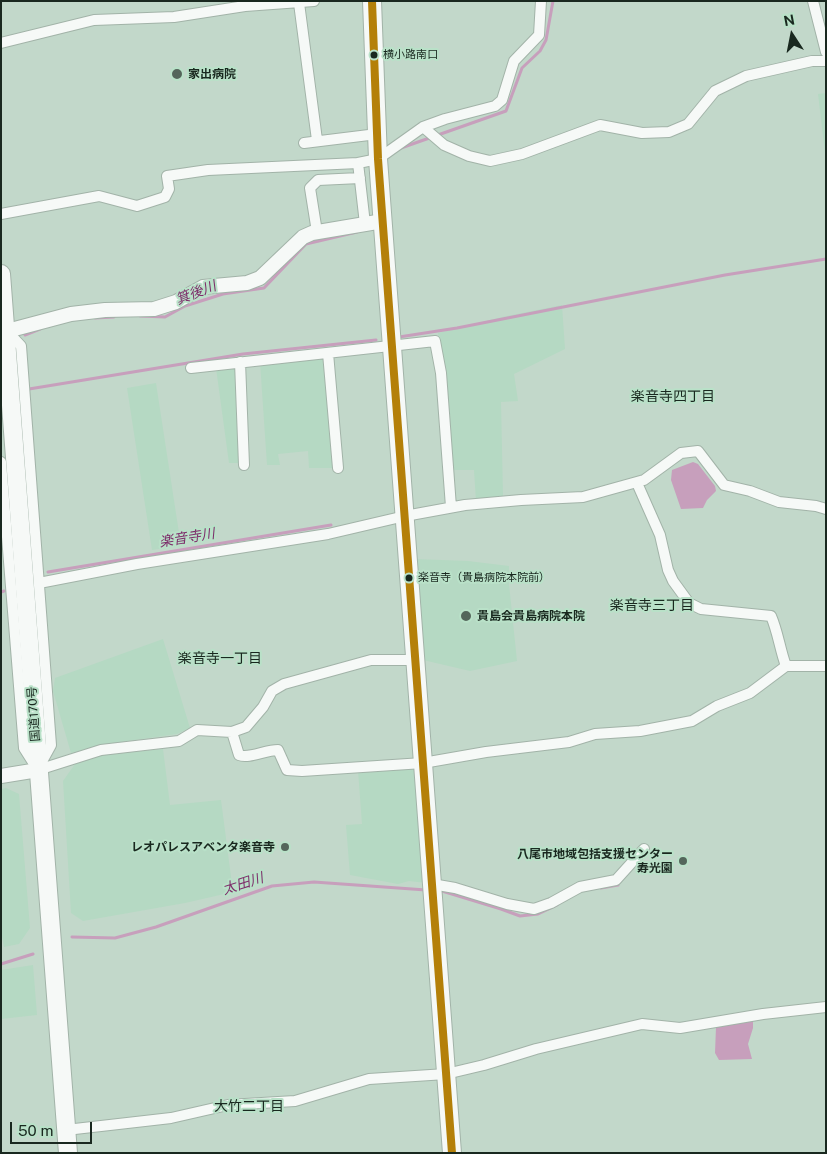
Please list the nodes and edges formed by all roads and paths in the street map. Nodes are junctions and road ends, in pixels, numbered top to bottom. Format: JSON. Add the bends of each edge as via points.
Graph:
{"nodes":[{"id":1,"x":314,"y":1,"type":"edge"},
{"id":2,"x":372,"y":1,"type":"edge"},
{"id":3,"x":541,"y":1,"type":"edge"},
{"id":4,"x":813,"y":1,"type":"edge"},
{"id":5,"x":299,"y":3,"type":"junction"},
{"id":6,"x":207,"y":7,"type":"edge"},
{"id":7,"x":1,"y":43,"type":"edge"},
{"id":8,"x":826,"y":52,"type":"edge"},
{"id":9,"x":826,"y":61,"type":"edge"},
{"id":10,"x":423,"y":127,"type":"junction"},
{"id":11,"x":377,"y":134,"type":"junction"},
{"id":12,"x":317,"y":140,"type":"junction"},
{"id":13,"x":304,"y":143,"type":"dead end"},
{"id":14,"x":378,"y":159,"type":"junction"},
{"id":15,"x":358,"y":163,"type":"junction"},
{"id":16,"x":360,"y":178,"type":"junction"},
{"id":17,"x":1,"y":214,"type":"edge"},
{"id":18,"x":383,"y":221,"type":"junction"},
{"id":19,"x":365,"y":224,"type":"junction"},
{"id":20,"x":316,"y":232,"type":"junction"},
{"id":21,"x":1,"y":274,"type":"edge"},
{"id":22,"x":3,"y":334,"type":"edge"},
{"id":23,"x":392,"y":347,"type":"junction"},
{"id":24,"x":328,"y":353,"type":"junction"},
{"id":25,"x":240,"y":362,"type":"junction"},
{"id":26,"x":191,"y":368,"type":"dead end"},
{"id":27,"x":1,"y":462,"type":"edge"},
{"id":28,"x":244,"y":465,"type":"dead end"},
{"id":29,"x":338,"y":468,"type":"dead end"},
{"id":30,"x":637,"y":483,"type":"junction"},
{"id":31,"x":451,"y":507,"type":"junction"},
{"id":32,"x":826,"y":508,"type":"edge"},
{"id":33,"x":405,"y":516,"type":"junction"},
{"id":34,"x":5,"y":554,"type":"edge"},
{"id":35,"x":39,"y":583,"type":"junction"},
{"id":36,"x":416,"y":660,"type":"junction"},
{"id":37,"x":786,"y":666,"type":"junction"},
{"id":38,"x":826,"y":666,"type":"edge"},
{"id":39,"x":232,"y":732,"type":"junction"},
{"id":40,"x":423,"y":763,"type":"junction"},
{"id":41,"x":38,"y":770,"type":"junction"},
{"id":42,"x":1,"y":776,"type":"edge"},
{"id":43,"x":644,"y":849,"type":"dead end"},
{"id":44,"x":432,"y":884,"type":"junction"},
{"id":45,"x":826,"y":1007,"type":"edge"},
{"id":46,"x":446,"y":1074,"type":"junction"},
{"id":47,"x":66,"y":1130,"type":"junction"},
{"id":48,"x":68,"y":1153,"type":"edge"},
{"id":49,"x":452,"y":1153,"type":"edge"}],
"edges":[{"from":1,"to":5,"type":"street"},
{"from":2,"to":11,"type":"highway"},
{"from":3,"to":10,"type":"street","via":[[539,35],[514,61],[502,100],[495,106]]},
{"from":4,"to":8,"type":"street"},
{"from":5,"to":6,"type":"street"},
{"from":5,"to":12,"type":"street"},
{"from":6,"to":7,"type":"street","via":[[174,17],[94,20]]},
{"from":9,"to":10,"type":"street","via":[[812,61],[746,76],[715,91],[688,124],[669,132],[642,133],[600,125],[522,154],[490,161],[444,145]]},
{"from":10,"to":14,"type":"street"},
{"from":11,"to":12,"type":"street"},
{"from":11,"to":14,"type":"highway"},
{"from":12,"to":13,"type":"street"},
{"from":14,"to":15,"type":"street"},
{"from":14,"to":18,"type":"highway"},
{"from":15,"to":16,"type":"street"},
{"from":15,"to":17,"type":"street","via":[[167,176],[169,189],[165,197],[137,206],[99,196]]},
{"from":16,"to":19,"type":"street"},
{"from":16,"to":20,"type":"street","via":[[318,180],[310,188]]},
{"from":18,"to":19,"type":"street"},
{"from":18,"to":23,"type":"highway"},
{"from":19,"to":20,"type":"street"},
{"from":20,"to":22,"type":"street","via":[[303,236],[260,278],[247,283],[203,287],[176,302],[154,309],[71,314]]},
{"from":21,"to":22,"type":"highway","name":"国道170号"},
{"from":22,"to":35,"type":"street","via":[[21,346]]},
{"from":22,"to":41,"type":"highway","name":"国道170号"},
{"from":23,"to":24,"type":"street"},
{"from":23,"to":31,"type":"street","via":[[435,341],[441,373]]},
{"from":23,"to":33,"type":"highway"},
{"from":24,"to":25,"type":"street"},
{"from":24,"to":29,"type":"street"},
{"from":25,"to":26,"type":"street"},
{"from":25,"to":28,"type":"street"},
{"from":27,"to":34,"type":"street"},
{"from":30,"to":31,"type":"street","via":[[583,497]]},
{"from":30,"to":32,"type":"street","via":[[681,453],[698,451],[724,485],[779,502]]},
{"from":30,"to":37,"type":"street","via":[[660,535],[668,570],[689,603],[701,609],[771,616]]},
{"from":31,"to":33,"type":"street"},
{"from":33,"to":35,"type":"street","via":[[328,534]]},
{"from":33,"to":36,"type":"highway"},
{"from":34,"to":41,"type":"street","via":[[24,748]]},
{"from":35,"to":41,"type":"street","via":[[51,745]]},
{"from":36,"to":39,"type":"street","via":[[371,660],[284,684],[272,691],[246,727]]},
{"from":36,"to":40,"type":"highway"},
{"from":37,"to":38,"type":"street"},
{"from":37,"to":40,"type":"street","via":[[750,693],[692,721]]},
{"from":39,"to":40,"type":"street","via":[[239,755],[244,757],[278,750],[287,770]]},
{"from":39,"to":41,"type":"street","via":[[197,730],[179,742],[101,750]]},
{"from":40,"to":44,"type":"highway"},
{"from":41,"to":42,"type":"street"},
{"from":41,"to":47,"type":"highway","name":"国道170号"},
{"from":43,"to":44,"type":"street","via":[[616,880],[580,887],[534,909]]},
{"from":44,"to":46,"type":"highway"},
{"from":45,"to":46,"type":"street","via":[[680,1028],[642,1024]]},
{"from":46,"to":47,"type":"street","via":[[369,1079],[296,1101],[228,1105],[171,1118]]},
{"from":46,"to":49,"type":"highway"},
{"from":47,"to":48,"type":"highway","name":"国道170号"}]}
